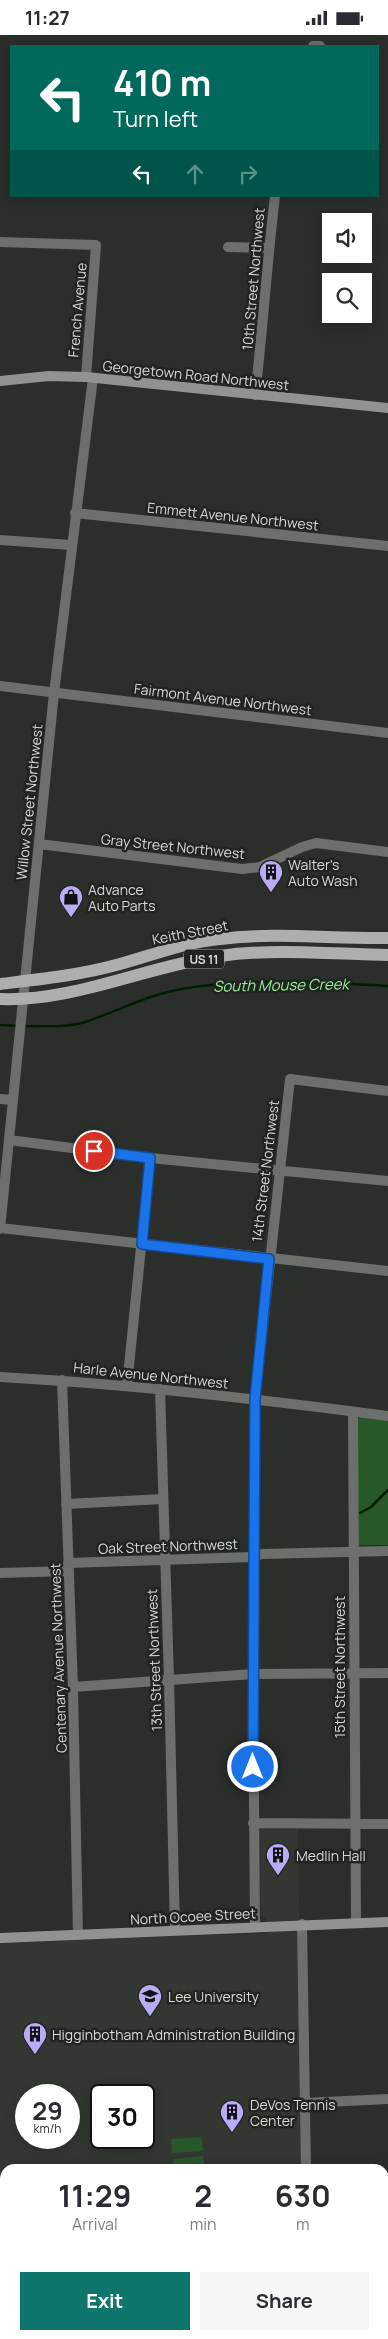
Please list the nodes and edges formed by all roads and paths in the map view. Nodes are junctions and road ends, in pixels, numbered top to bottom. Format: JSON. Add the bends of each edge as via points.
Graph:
{"nodes":[{"id":1,"x":275,"y":197,"type":"edge"},
{"id":2,"x":0,"y":242,"type":"edge"},
{"id":3,"x":228,"y":247,"type":"dead end"},
{"id":4,"x":268,"y":248,"type":"junction"},
{"id":5,"x":89,"y":378,"type":"junction"},
{"id":6,"x":0,"y":381,"type":"edge"},
{"id":7,"x":255,"y":395,"type":"junction"},
{"id":8,"x":388,"y":408,"type":"edge"},
{"id":9,"x":75,"y":513,"type":"junction"},
{"id":10,"x":0,"y":540,"type":"edge"},
{"id":11,"x":71,"y":545,"type":"junction"},
{"id":12,"x":388,"y":546,"type":"edge"},
{"id":13,"x":0,"y":686,"type":"edge"},
{"id":14,"x":54,"y":693,"type":"junction"},
{"id":15,"x":388,"y":733,"type":"edge"},
{"id":16,"x":39,"y":844,"type":"junction"},
{"id":17,"x":388,"y":852,"type":"edge"},
{"id":18,"x":281,"y":936,"type":"junction"},
{"id":19,"x":388,"y":938,"type":"edge"},
{"id":20,"x":280,"y":953,"type":"junction"},
{"id":21,"x":388,"y":955,"type":"edge"},
{"id":22,"x":26,"y":981,"type":"junction"},
{"id":23,"x":0,"y":984,"type":"edge"},
{"id":24,"x":0,"y":999,"type":"edge"},
{"id":25,"x":24,"y":1000,"type":"junction"},
{"id":26,"x":388,"y":1091,"type":"edge"},
{"id":27,"x":0,"y":1099,"type":"edge"},
{"id":28,"x":12,"y":1100,"type":"junction"},
{"id":29,"x":9,"y":1140,"type":"junction"},
{"id":30,"x":150,"y":1158,"type":"junction"},
{"id":31,"x":278,"y":1172,"type":"junction"},
{"id":32,"x":388,"y":1181,"type":"edge"},
{"id":33,"x":0,"y":1229,"type":"edge"},
{"id":34,"x":142,"y":1244,"type":"junction"},
{"id":35,"x":269,"y":1259,"type":"junction"},
{"id":36,"x":388,"y":1271,"type":"edge"},
{"id":37,"x":0,"y":1377,"type":"edge"},
{"id":38,"x":62,"y":1380,"type":"junction"},
{"id":39,"x":127,"y":1386,"type":"junction"},
{"id":40,"x":160,"y":1389,"type":"junction"},
{"id":41,"x":255,"y":1399,"type":"junction"},
{"id":42,"x":352,"y":1412,"type":"junction"},
{"id":43,"x":388,"y":1416,"type":"edge"},
{"id":44,"x":163,"y":1499,"type":"junction"},
{"id":45,"x":66,"y":1504,"type":"junction"},
{"id":46,"x":388,"y":1551,"type":"edge"},
{"id":47,"x":352,"y":1553,"type":"junction"},
{"id":48,"x":253,"y":1557,"type":"junction"},
{"id":49,"x":164,"y":1559,"type":"junction"},
{"id":50,"x":69,"y":1567,"type":"junction"},
{"id":51,"x":0,"y":1573,"type":"edge"},
{"id":52,"x":353,"y":1673,"type":"junction"},
{"id":53,"x":388,"y":1673,"type":"edge"},
{"id":54,"x":252,"y":1674,"type":"junction"},
{"id":55,"x":169,"y":1679,"type":"junction"},
{"id":56,"x":73,"y":1687,"type":"junction"},
{"id":57,"x":253,"y":1823,"type":"junction"},
{"id":58,"x":354,"y":1824,"type":"junction"},
{"id":59,"x":388,"y":1824,"type":"edge"},
{"id":60,"x":356,"y":1922,"type":"junction"},
{"id":61,"x":388,"y":1922,"type":"edge"},
{"id":62,"x":302,"y":1924,"type":"junction"},
{"id":63,"x":255,"y":1927,"type":"junction"},
{"id":64,"x":175,"y":1930,"type":"junction"},
{"id":65,"x":78,"y":1935,"type":"junction"},
{"id":66,"x":0,"y":1938,"type":"edge"},
{"id":67,"x":388,"y":2099,"type":"edge"},
{"id":68,"x":305,"y":2103,"type":"junction"},
{"id":69,"x":306,"y":2164,"type":"edge"}],
"edges":[{"from":1,"to":4,"type":"street","name":"10th Street Northwest"},
{"from":2,"to":5,"type":"street","name":"French Avenue","via":[[96,245]]},
{"from":3,"to":4,"type":"street"},
{"from":4,"to":7,"type":"street","name":"10th Street Northwest"},
{"from":5,"to":6,"type":"main road","name":"Georgetown Road Northwest","via":[[49,376]]},
{"from":5,"to":7,"type":"main road","name":"Georgetown Road Northwest"},
{"from":5,"to":9,"type":"street","name":"Willow Street Northwest"},
{"from":7,"to":8,"type":"main road","name":"Georgetown Road Northwest"},
{"from":9,"to":11,"type":"street","name":"Willow Street Northwest"},
{"from":9,"to":12,"type":"street","name":"Emmett Avenue Northwest"},
{"from":10,"to":11,"type":"street"},
{"from":11,"to":14,"type":"street","name":"Willow Street Northwest"},
{"from":13,"to":14,"type":"street","name":"Fairmont Avenue Northwest"},
{"from":14,"to":15,"type":"street","name":"Fairmont Avenue Northwest"},
{"from":14,"to":16,"type":"street","name":"Willow Street Northwest"},
{"from":16,"to":17,"type":"street","name":"Gray Street Northwest","via":[[242,869],[260,867],[316,843]]},
{"from":16,"to":22,"type":"street","name":"Willow Street Northwest"},
{"from":18,"to":19,"type":"main road","name":"Keith Street","number":"US 11"},
{"from":18,"to":20,"type":"street"},
{"from":18,"to":22,"type":"main road","name":"Keith Street","number":"US 11","via":[[220,939],[64,977]]},
{"from":20,"to":21,"type":"main road","name":"Keith Street","number":"US 11"},
{"from":20,"to":25,"type":"main road","name":"Keith Street","number":"US 11","via":[[221,955],[66,993]]},
{"from":22,"to":23,"type":"main road","name":"Keith Street","number":"US 11"},
{"from":22,"to":25,"type":"street","name":"Willow Street Northwest"},
{"from":24,"to":25,"type":"main road","name":"Keith Street","number":"US 11"},
{"from":25,"to":28,"type":"street","name":"Willow Street Northwest"},
{"from":26,"to":31,"type":"street","name":"14th Street Northwest","via":[[290,1079]]},
{"from":27,"to":28,"type":"street"},
{"from":28,"to":29,"type":"street","name":"Willow Street Northwest"},
{"from":29,"to":30,"type":"street"},
{"from":29,"to":33,"type":"street","name":"Willow Street Northwest"},
{"from":30,"to":31,"type":"street"},
{"from":30,"to":34,"type":"street"},
{"from":31,"to":32,"type":"street"},
{"from":31,"to":35,"type":"street","name":"14th Street Northwest"},
{"from":33,"to":34,"type":"street"},
{"from":34,"to":35,"type":"street"},
{"from":34,"to":39,"type":"street"},
{"from":35,"to":36,"type":"street"},
{"from":35,"to":41,"type":"street","name":"14th Street Northwest"},
{"from":37,"to":38,"type":"street","name":"Harle Avenue Northwest"},
{"from":38,"to":39,"type":"street","name":"Harle Avenue Northwest"},
{"from":38,"to":45,"type":"street","name":"Centenary Avenue Northwest"},
{"from":39,"to":40,"type":"street","name":"Harle Avenue Northwest"},
{"from":40,"to":41,"type":"street","name":"Harle Avenue Northwest"},
{"from":40,"to":44,"type":"street","name":"13th Street Northwest"},
{"from":41,"to":42,"type":"street","name":"Harle Avenue Northwest"},
{"from":41,"to":48,"type":"street","name":"14th Street Northwest"},
{"from":42,"to":43,"type":"street","name":"Harle Avenue Northwest"},
{"from":42,"to":47,"type":"street","name":"15th Street Northwest"},
{"from":44,"to":45,"type":"street"},
{"from":44,"to":49,"type":"street","name":"13th Street Northwest"},
{"from":45,"to":50,"type":"street","name":"Centenary Avenue Northwest"},
{"from":46,"to":47,"type":"street","name":"Oak Street Northwest"},
{"from":47,"to":48,"type":"street","name":"Oak Street Northwest","via":[[262,1554]]},
{"from":47,"to":52,"type":"street","name":"15th Street Northwest"},
{"from":48,"to":49,"type":"street","name":"Oak Street Northwest"},
{"from":48,"to":54,"type":"street","name":"14th Street Northwest"},
{"from":49,"to":50,"type":"street","name":"Oak Street Northwest"},
{"from":49,"to":55,"type":"street","name":"13th Street Northwest"},
{"from":50,"to":51,"type":"street","name":"Oak Street Northwest"},
{"from":50,"to":56,"type":"street","name":"Centenary Avenue Northwest"},
{"from":52,"to":53,"type":"street"},
{"from":52,"to":54,"type":"street"},
{"from":52,"to":58,"type":"street","name":"15th Street Northwest"},
{"from":54,"to":55,"type":"street"},
{"from":54,"to":57,"type":"street","name":"14th Street Northwest"},
{"from":55,"to":56,"type":"street"},
{"from":55,"to":64,"type":"street","name":"13th Street Northwest"},
{"from":56,"to":65,"type":"street","name":"Centenary Avenue Northwest"},
{"from":57,"to":58,"type":"street"},
{"from":57,"to":63,"type":"street","name":"14th Street Northwest"},
{"from":58,"to":59,"type":"street"},
{"from":58,"to":60,"type":"street","name":"15th Street Northwest"},
{"from":60,"to":61,"type":"main road","name":"North Ocoee Street"},
{"from":60,"to":62,"type":"main road","name":"North Ocoee Street"},
{"from":62,"to":63,"type":"main road","name":"North Ocoee Street"},
{"from":62,"to":68,"type":"street"},
{"from":63,"to":64,"type":"main road","name":"North Ocoee Street"},
{"from":64,"to":65,"type":"main road","name":"North Ocoee Street"},
{"from":65,"to":66,"type":"main road","name":"North Ocoee Street"},
{"from":67,"to":68,"type":"street"},
{"from":68,"to":69,"type":"street"}]}
